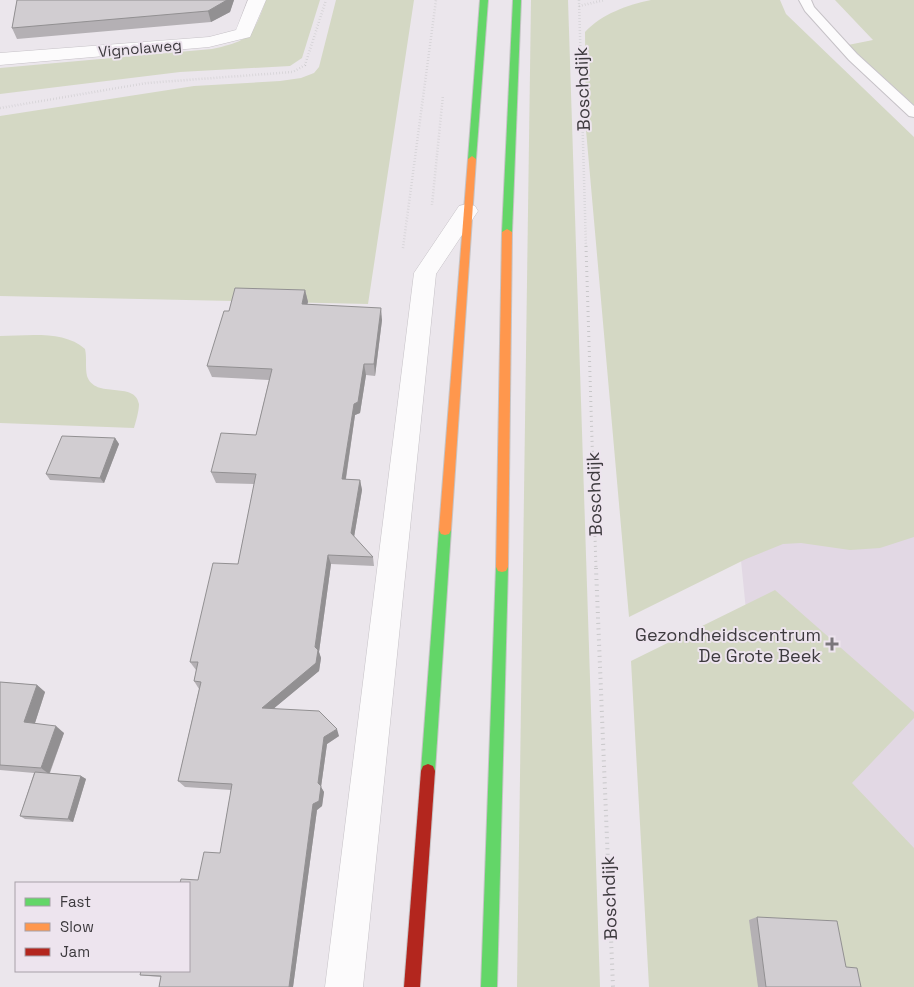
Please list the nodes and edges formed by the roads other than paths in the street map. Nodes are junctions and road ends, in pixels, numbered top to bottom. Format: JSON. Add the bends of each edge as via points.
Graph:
{"nodes":[{"id":1,"x":257,"y":0,"type":"edge"},
{"id":2,"x":484,"y":0,"type":"edge"},
{"id":3,"x":517,"y":0,"type":"edge"},
{"id":4,"x":805,"y":0,"type":"edge"},
{"id":5,"x":0,"y":59,"type":"edge"},
{"id":6,"x":914,"y":113,"type":"edge"},
{"id":7,"x":468,"y":211,"type":"junction"},
{"id":8,"x":344,"y":987,"type":"edge"},
{"id":9,"x":412,"y":987,"type":"edge"},
{"id":10,"x":489,"y":987,"type":"edge"}],
"edges":[{"from":1,"to":5,"type":"street","name":"Vignolaweg","via":[[244,33],[208,42]]},
{"from":2,"to":7,"type":"main road"},
{"from":3,"to":10,"type":"main road","via":[[508,194],[502,576]]},
{"from":4,"to":6,"type":"lane","via":[[853,58]]},
{"from":7,"to":8,"type":"street","via":[[425,273]]},
{"from":7,"to":9,"type":"main road"}]}
